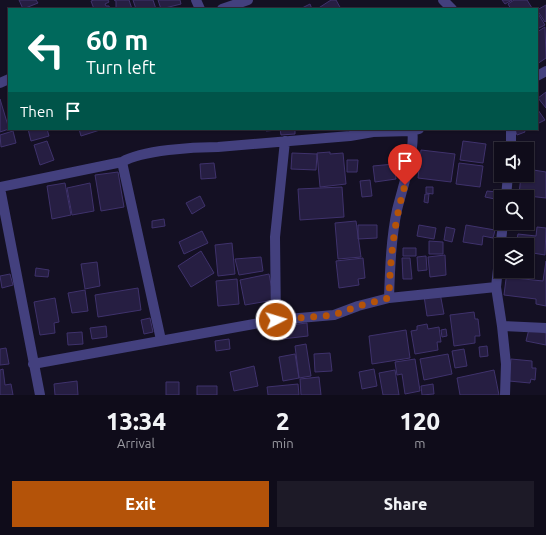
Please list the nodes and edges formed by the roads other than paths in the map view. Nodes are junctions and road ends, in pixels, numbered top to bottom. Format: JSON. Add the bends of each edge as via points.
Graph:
{"nodes":[{"id":1,"x":248,"y":0,"type":"edge"},
{"id":2,"x":443,"y":0,"type":"edge"},
{"id":3,"x":225,"y":8,"type":"edge"},
{"id":4,"x":451,"y":8,"type":"edge"},
{"id":5,"x":414,"y":130,"type":"edge"},
{"id":6,"x":511,"y":130,"type":"edge"},
{"id":7,"x":285,"y":141,"type":"junction"},
{"id":8,"x":511,"y":142,"type":"edge"},
{"id":9,"x":122,"y":162,"type":"junction"},
{"id":10,"x":0,"y":187,"type":"edge"},
{"id":11,"x":502,"y":230,"type":"edge"},
{"id":12,"x":496,"y":287,"type":"junction"},
{"id":13,"x":389,"y":298,"type":"junction"},
{"id":14,"x":276,"y":320,"type":"junction"},
{"id":15,"x":502,"y":326,"type":"junction"},
{"id":16,"x":546,"y":328,"type":"edge"},
{"id":17,"x":161,"y":340,"type":"junction"},
{"id":18,"x":33,"y":364,"type":"junction"},
{"id":19,"x":40,"y":395,"type":"edge"},
{"id":20,"x":505,"y":395,"type":"edge"}],
"edges":[{"from":1,"to":3,"type":"street"},
{"from":2,"to":4,"type":"street"},
{"from":5,"to":7,"type":"street"},
{"from":5,"to":13,"type":"street","via":[[397,210]]},
{"from":6,"to":8,"type":"street"},
{"from":7,"to":9,"type":"street","via":[[158,152]]},
{"from":7,"to":14,"type":"street","via":[[275,237]]},
{"from":9,"to":10,"type":"street"},
{"from":9,"to":17,"type":"street"},
{"from":10,"to":18,"type":"street"},
{"from":11,"to":12,"type":"street"},
{"from":12,"to":13,"type":"street"},
{"from":12,"to":15,"type":"street"},
{"from":13,"to":14,"type":"street","via":[[334,315]]},
{"from":14,"to":17,"type":"street"},
{"from":15,"to":16,"type":"street"},
{"from":15,"to":20,"type":"street","via":[[506,364]]},
{"from":17,"to":18,"type":"street"},
{"from":18,"to":19,"type":"street"}]}
